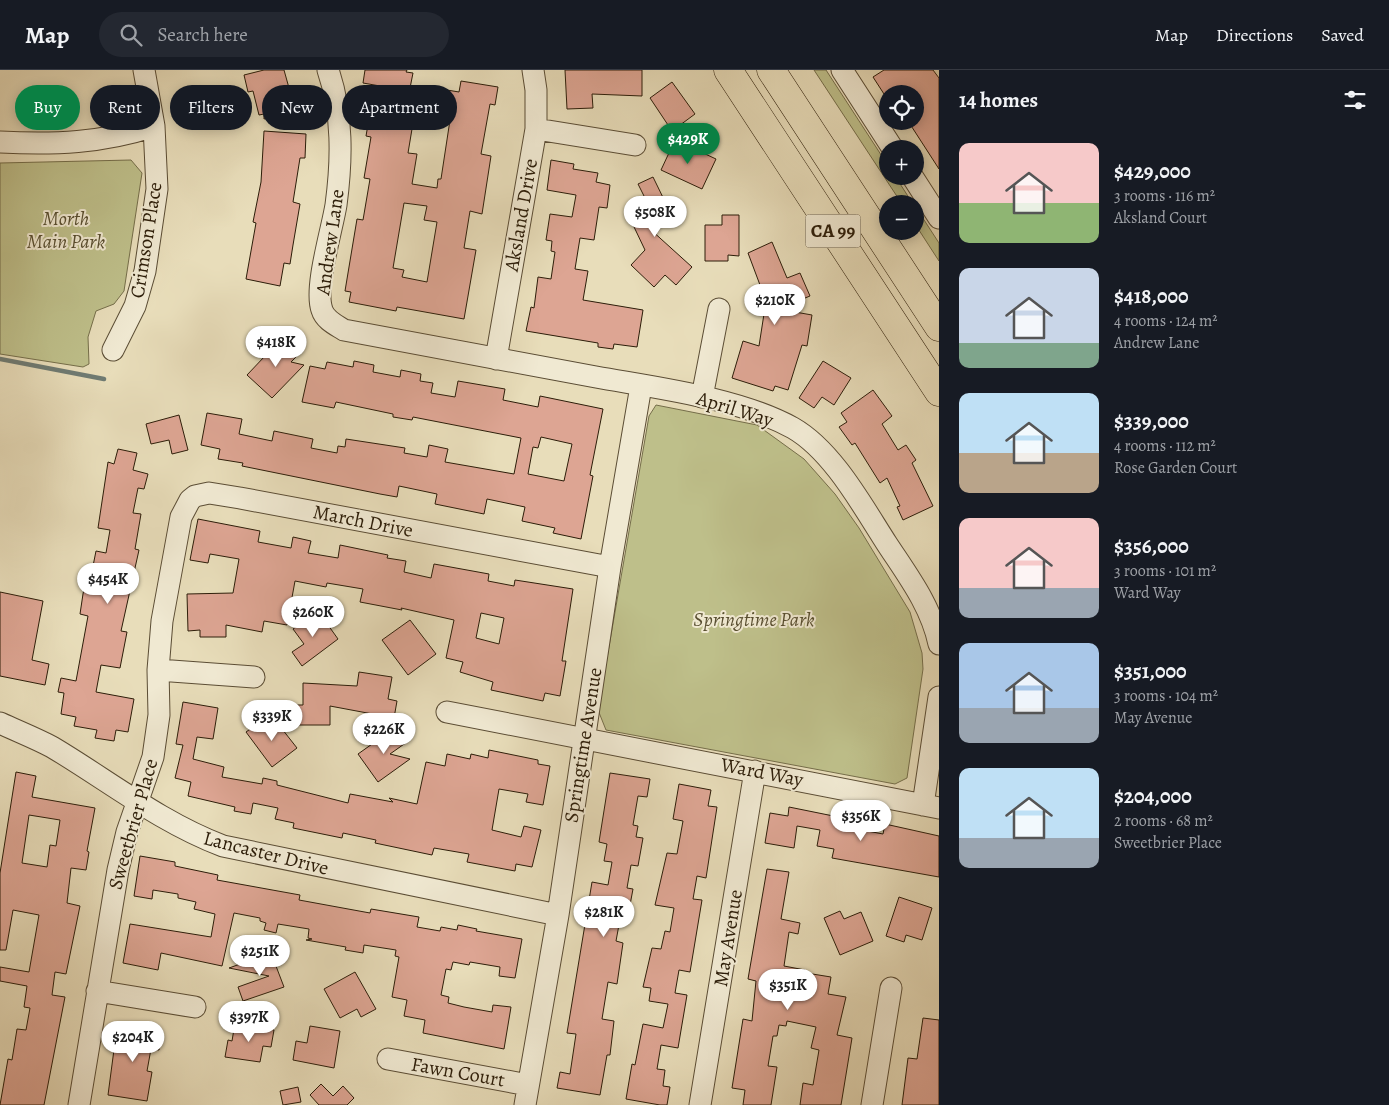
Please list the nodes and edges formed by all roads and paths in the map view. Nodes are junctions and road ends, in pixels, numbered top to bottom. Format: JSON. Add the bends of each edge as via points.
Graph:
{"nodes":[{"id":1,"x":144,"y":70,"type":"edge"},
{"id":2,"x":328,"y":70,"type":"edge"},
{"id":3,"x":533,"y":70,"type":"edge"},
{"id":4,"x":728,"y":70,"type":"edge"},
{"id":5,"x":771,"y":70,"type":"edge"},
{"id":6,"x":842,"y":70,"type":"edge"},
{"id":7,"x":147,"y":85,"type":"edge"},
{"id":8,"x":536,"y":129,"type":"junction"},
{"id":9,"x":142,"y":130,"type":"edge"},
{"id":10,"x":154,"y":130,"type":"edge"},
{"id":11,"x":887,"y":140,"type":"edge"},
{"id":12,"x":0,"y":142,"type":"edge"},
{"id":13,"x":635,"y":145,"type":"dead end"},
{"id":14,"x":918,"y":185,"type":"edge"},
{"id":15,"x":939,"y":218,"type":"edge"},
{"id":16,"x":719,"y":308,"type":"dead end"},
{"id":17,"x":939,"y":326,"type":"edge"},
{"id":18,"x":417,"y":344,"type":"joint"},
{"id":19,"x":113,"y":350,"type":"dead end"},
{"id":20,"x":496,"y":359,"type":"junction"},
{"id":21,"x":641,"y":386,"type":"junction"},
{"id":22,"x":939,"y":392,"type":"edge"},
{"id":23,"x":702,"y":397,"type":"junction"},
{"id":24,"x":610,"y":567,"type":"junction"},
{"id":25,"x":171,"y":572,"type":"joint"},
{"id":26,"x":939,"y":644,"type":"edge"},
{"id":27,"x":158,"y":670,"type":"junction"},
{"id":28,"x":254,"y":676,"type":"dead end"},
{"id":29,"x":939,"y":697,"type":"edge"},
{"id":30,"x":447,"y":712,"type":"dead end"},
{"id":31,"x":0,"y":723,"type":"edge"},
{"id":32,"x":584,"y":738,"type":"junction"},
{"id":33,"x":755,"y":771,"type":"junction"},
{"id":34,"x":138,"y":804,"type":"junction"},
{"id":35,"x":931,"y":806,"type":"edge"},
{"id":36,"x":558,"y":915,"type":"junction"},
{"id":37,"x":891,"y":988,"type":"dead end"},
{"id":38,"x":97,"y":991,"type":"junction"},
{"id":39,"x":195,"y":1007,"type":"dead end"},
{"id":40,"x":388,"y":1059,"type":"dead end"},
{"id":41,"x":527,"y":1095,"type":"edge"},
{"id":42,"x":79,"y":1105,"type":"edge"},
{"id":43,"x":700,"y":1105,"type":"edge"},
{"id":44,"x":872,"y":1105,"type":"edge"}],
"edges":[{"from":1,"to":7,"type":"street","name":"Crimson Place"},
{"from":2,"to":18,"type":"street","name":"Andrew Lane","via":[[336,91],[341,137],[336,206],[321,284],[321,310],[327,319],[344,330]]},
{"from":3,"to":8,"type":"street","name":"Aksland Drive"},
{"from":4,"to":22,"type":"highway","number":"CA 99"},
{"from":5,"to":17,"type":"highway","number":"CA 99"},
{"from":6,"to":11,"type":"street"},
{"from":8,"to":13,"type":"street"},
{"from":8,"to":20,"type":"street","name":"Aksland Drive"},
{"from":9,"to":12,"type":"street","via":[[123,136],[54,144]]},
{"from":10,"to":19,"type":"street","name":"Crimson Place","via":[[157,189],[145,271],[135,306]]},
{"from":14,"to":15,"type":"street"},
{"from":16,"to":23,"type":"street"},
{"from":18,"to":20,"type":"street","name":"April Way"},
{"from":20,"to":21,"type":"street","name":"April Way"},
{"from":21,"to":23,"type":"street","name":"April Way"},
{"from":21,"to":24,"type":"street","name":"Springtime Avenue"},
{"from":23,"to":26,"type":"street","name":"April Way","via":[[768,417],[794,429],[822,452],[861,504],[920,596],[935,624]]},
{"from":24,"to":25,"type":"street","name":"March Drive","via":[[209,493],[190,500],[181,517]]},
{"from":24,"to":32,"type":"street","name":"Springtime Avenue"},
{"from":25,"to":27,"type":"street","name":"Sweetbrier Place"},
{"from":27,"to":28,"type":"street"},
{"from":27,"to":34,"type":"street","name":"Sweetbrier Place","via":[[159,715],[153,757]]},
{"from":29,"to":35,"type":"street"},
{"from":30,"to":32,"type":"street","name":"Ward Way"},
{"from":31,"to":34,"type":"street","name":"Lancaster Drive","via":[[51,747]]},
{"from":32,"to":33,"type":"street","name":"Ward Way"},
{"from":32,"to":36,"type":"street","name":"Springtime Avenue"},
{"from":33,"to":35,"type":"street","name":"Ward Way"},
{"from":33,"to":43,"type":"street","name":"May Avenue"},
{"from":34,"to":36,"type":"street","name":"Lancaster Drive","via":[[195,835],[244,851]]},
{"from":34,"to":38,"type":"street","name":"Sweetbrier Place","via":[[118,870]]},
{"from":36,"to":41,"type":"street","name":"Springtime Avenue"},
{"from":37,"to":44,"type":"street"},
{"from":38,"to":39,"type":"street"},
{"from":38,"to":42,"type":"street","name":"Sweetbrier Place"},
{"from":40,"to":41,"type":"street","name":"Fawn Court"}]}
